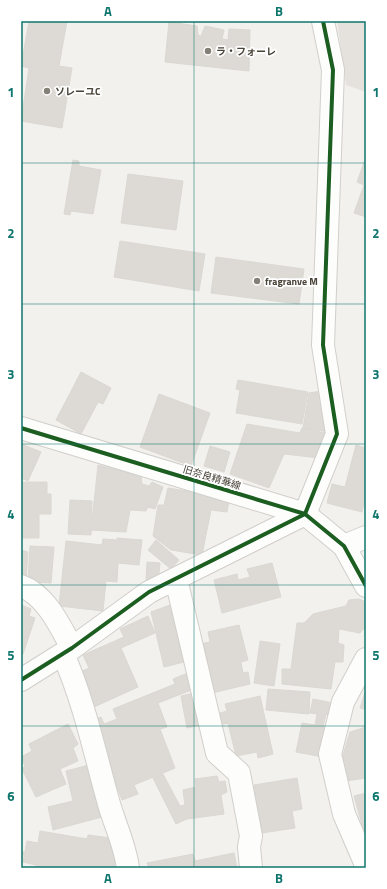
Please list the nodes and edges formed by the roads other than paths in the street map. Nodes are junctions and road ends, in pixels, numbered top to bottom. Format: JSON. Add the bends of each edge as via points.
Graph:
{"nodes":[{"id":1,"x":324,"y":21,"type":"edge"},
{"id":2,"x":21,"y":428,"type":"edge"},
{"id":3,"x":305,"y":514,"type":"junction"},
{"id":4,"x":366,"y":537,"type":"edge"},
{"id":5,"x":344,"y":546,"type":"junction"},
{"id":6,"x":176,"y":579,"type":"junction"},
{"id":7,"x":21,"y":586,"type":"edge"},
{"id":8,"x":366,"y":586,"type":"edge"},
{"id":9,"x":67,"y":651,"type":"junction"},
{"id":10,"x":366,"y":659,"type":"edge"},
{"id":11,"x":21,"y":680,"type":"edge"},
{"id":12,"x":366,"y":865,"type":"edge"},
{"id":13,"x":128,"y":868,"type":"edge"},
{"id":14,"x":251,"y":868,"type":"edge"}],
"edges":[{"from":1,"to":3,"type":"street","via":[[333,70],[323,345],[337,434]]},
{"from":2,"to":3,"type":"street","name":"旧奈良精華線"},
{"from":3,"to":5,"type":"street","name":"旧奈良精華線"},
{"from":3,"to":6,"type":"street"},
{"from":4,"to":5,"type":"street"},
{"from":5,"to":8,"type":"street","name":"旧奈良精華線"},
{"from":6,"to":9,"type":"street","via":[[149,592]]},
{"from":6,"to":14,"type":"street","via":[[217,753],[239,773],[251,836]]},
{"from":7,"to":9,"type":"street","via":[[42,601],[49,610]]},
{"from":9,"to":11,"type":"street"},
{"from":9,"to":13,"type":"street"},
{"from":10,"to":12,"type":"street","via":[[344,702],[330,754],[344,814]]}]}
